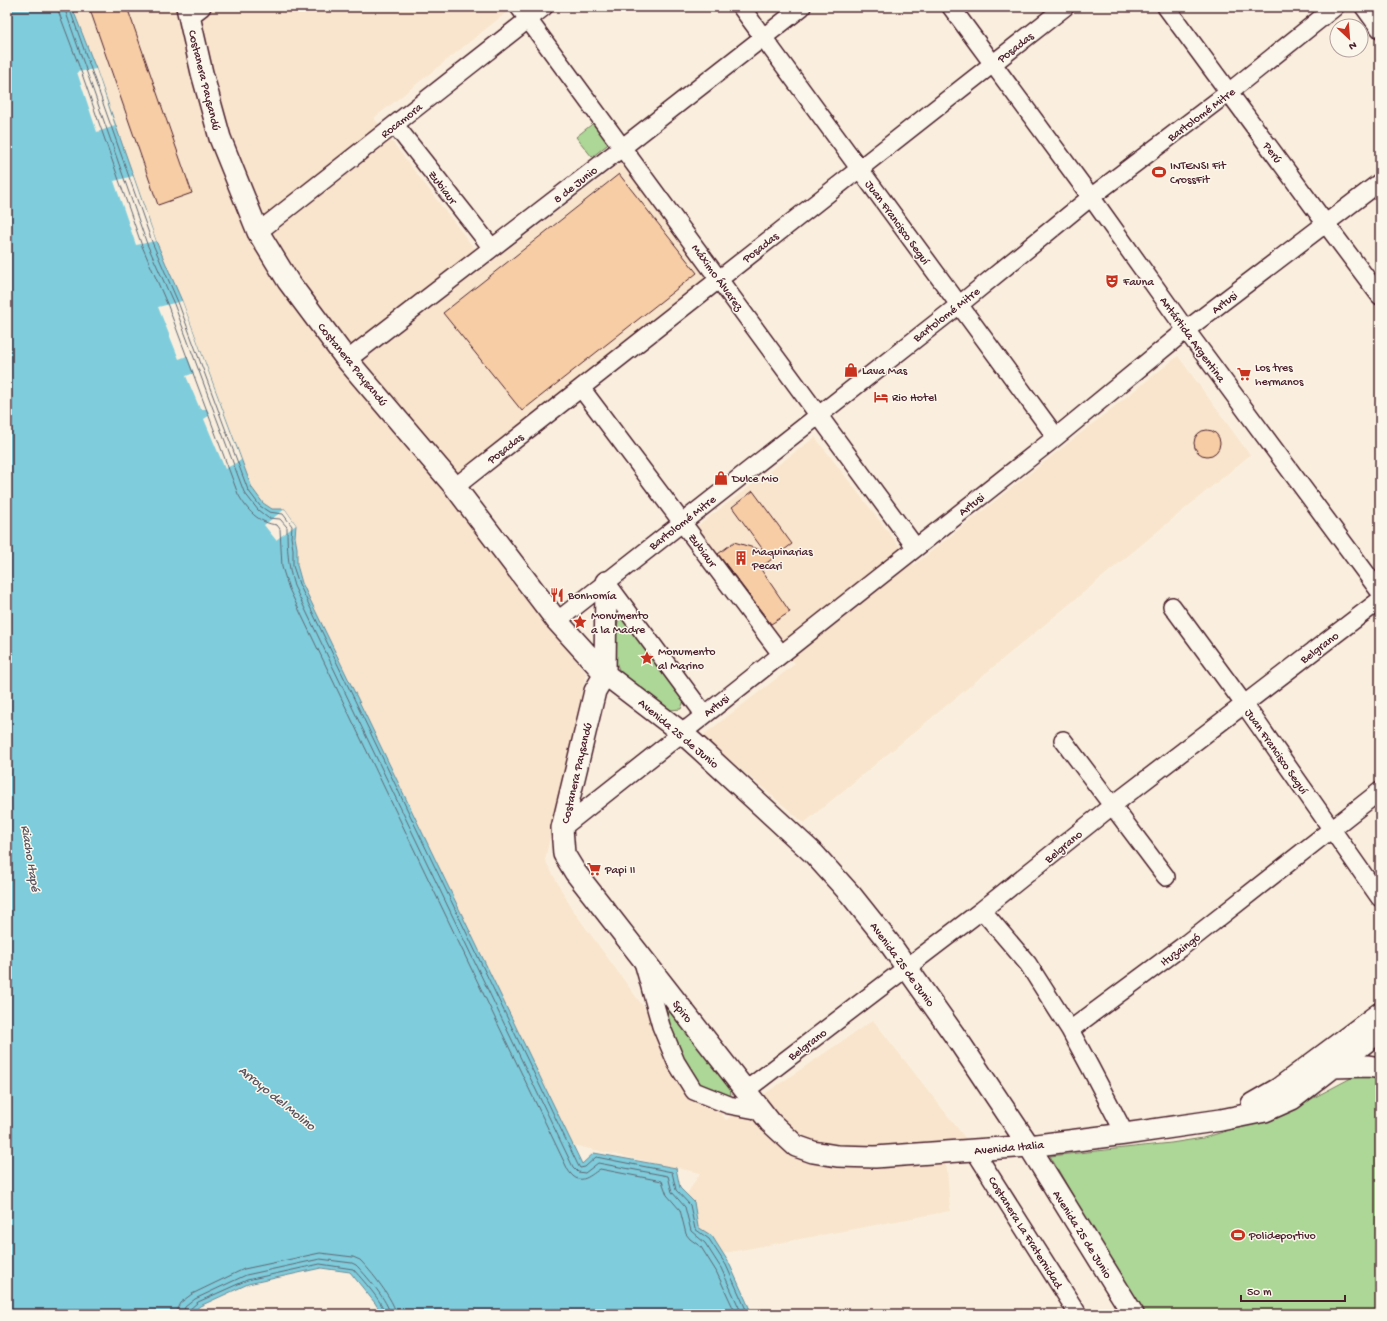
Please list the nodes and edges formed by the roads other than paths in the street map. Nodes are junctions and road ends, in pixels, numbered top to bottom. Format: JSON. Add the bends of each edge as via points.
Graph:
{"nodes":[{"id":1,"x":544,"y":7,"type":"edge"},
{"id":2,"x":741,"y":7,"type":"edge"},
{"id":3,"x":802,"y":7,"type":"edge"},
{"id":4,"x":951,"y":7,"type":"edge"},
{"id":5,"x":1066,"y":7,"type":"edge"},
{"id":6,"x":1166,"y":7,"type":"edge"},
{"id":7,"x":1335,"y":7,"type":"edge"},
{"id":8,"x":1364,"y":7,"type":"edge"},
{"id":9,"x":193,"y":10,"type":"edge"},
{"id":10,"x":524,"y":13,"type":"edge"},
{"id":11,"x":1380,"y":29,"type":"edge"},
{"id":12,"x":763,"y":38,"type":"junction"},
{"id":13,"x":993,"y":64,"type":"junction"},
{"id":14,"x":1229,"y":92,"type":"junction"},
{"id":15,"x":395,"y":126,"type":"junction"},
{"id":16,"x":623,"y":147,"type":"junction"},
{"id":17,"x":859,"y":169,"type":"junction"},
{"id":18,"x":1380,"y":182,"type":"edge"},
{"id":19,"x":1091,"y":197,"type":"junction"},
{"id":20,"x":1326,"y":224,"type":"junction"},
{"id":21,"x":258,"y":232,"type":"junction"},
{"id":22,"x":492,"y":248,"type":"junction"},
{"id":23,"x":719,"y":280,"type":"junction"},
{"id":24,"x":1380,"y":296,"type":"edge"},
{"id":25,"x":959,"y":305,"type":"junction"},
{"id":26,"x":1186,"y":330,"type":"junction"},
{"id":27,"x":347,"y":360,"type":"junction"},
{"id":28,"x":581,"y":388,"type":"junction"},
{"id":29,"x":819,"y":415,"type":"junction"},
{"id":30,"x":1056,"y":437,"type":"junction"},
{"id":31,"x":454,"y":488,"type":"junction"},
{"id":32,"x":682,"y":522,"type":"junction"},
{"id":33,"x":916,"y":548,"type":"junction"},
{"id":34,"x":606,"y":582,"type":"junction"},
{"id":35,"x":1380,"y":592,"type":"edge"},
{"id":36,"x":1380,"y":600,"type":"edge"},
{"id":37,"x":1172,"y":606,"type":"dead end"},
{"id":38,"x":557,"y":621,"type":"junction"},
{"id":39,"x":781,"y":654,"type":"junction"},
{"id":40,"x":605,"y":674,"type":"junction"},
{"id":41,"x":1244,"y":704,"type":"junction"},
{"id":42,"x":704,"y":714,"type":"junction"},
{"id":43,"x":681,"y":732,"type":"junction"},
{"id":44,"x":1063,"y":740,"type":"dead end"},
{"id":45,"x":1380,"y":791,"type":"edge"},
{"id":46,"x":1113,"y":805,"type":"junction"},
{"id":47,"x":562,"y":828,"type":"junction"},
{"id":48,"x":1333,"y":829,"type":"junction"},
{"id":49,"x":575,"y":872,"type":"joint"},
{"id":50,"x":1166,"y":877,"type":"dead end"},
{"id":51,"x":1380,"y":898,"type":"edge"},
{"id":52,"x":982,"y":910,"type":"junction"},
{"id":53,"x":642,"y":959,"type":"junction"},
{"id":54,"x":907,"y":968,"type":"junction"},
{"id":55,"x":1380,"y":1018,"type":"edge"},
{"id":56,"x":1070,"y":1030,"type":"junction"},
{"id":57,"x":1333,"y":1067,"type":"junction"},
{"id":58,"x":1380,"y":1068,"type":"edge"},
{"id":59,"x":745,"y":1091,"type":"junction"},
{"id":60,"x":761,"y":1111,"type":"junction"},
{"id":61,"x":1222,"y":1120,"type":"junction"},
{"id":62,"x":1125,"y":1134,"type":"junction"},
{"id":63,"x":796,"y":1146,"type":"joint"},
{"id":64,"x":1029,"y":1146,"type":"junction"},
{"id":65,"x":974,"y":1150,"type":"junction"},
{"id":66,"x":1078,"y":1314,"type":"edge"},
{"id":67,"x":1133,"y":1314,"type":"edge"}],
"edges":[{"from":1,"to":10,"type":"street","name":"Rocamora"},
{"from":2,"to":12,"type":"street","name":"Juan Francisco Seguí"},
{"from":3,"to":12,"type":"street","name":"8 de Junio"},
{"from":4,"to":13,"type":"street","name":"Antártida Argentina"},
{"from":5,"to":13,"type":"street","name":"Posadas"},
{"from":6,"to":14,"type":"street","name":"Perú"},
{"from":7,"to":14,"type":"street","name":"Bartolomé Mitre"},
{"from":8,"to":11,"type":"street"},
{"from":9,"to":21,"type":"main road","name":"Costanera Paysandú","via":[[220,138]]},
{"from":10,"to":15,"type":"street","name":"Rocamora"},
{"from":10,"to":16,"type":"street","name":"Máximo Álvarez"},
{"from":12,"to":16,"type":"street","name":"8 de Junio"},
{"from":12,"to":17,"type":"street","name":"Juan Francisco Seguí"},
{"from":13,"to":17,"type":"street","name":"Posadas"},
{"from":13,"to":19,"type":"street","name":"Antártida Argentina"},
{"from":14,"to":19,"type":"street","name":"Bartolomé Mitre"},
{"from":14,"to":20,"type":"street","name":"Perú"},
{"from":15,"to":21,"type":"street","name":"Rocamora"},
{"from":15,"to":22,"type":"street","name":"Zubiaur"},
{"from":16,"to":22,"type":"street","name":"8 de Junio"},
{"from":16,"to":23,"type":"street","name":"Máximo Álvarez"},
{"from":17,"to":23,"type":"street","name":"Posadas"},
{"from":17,"to":25,"type":"street","name":"Juan Francisco Seguí"},
{"from":18,"to":20,"type":"street","name":"Artusi"},
{"from":19,"to":25,"type":"street","name":"Bartolomé Mitre"},
{"from":19,"to":26,"type":"street","name":"Antártida Argentina"},
{"from":20,"to":24,"type":"street","name":"Perú"},
{"from":20,"to":26,"type":"street","name":"Artusi"},
{"from":21,"to":27,"type":"main road","name":"Costanera Paysandú","via":[[288,281]]},
{"from":22,"to":27,"type":"street","name":"8 de Junio"},
{"from":23,"to":28,"type":"street","name":"Posadas"},
{"from":23,"to":29,"type":"street","name":"Máximo Álvarez"},
{"from":25,"to":29,"type":"street","name":"Bartolomé Mitre"},
{"from":25,"to":30,"type":"street","name":"Juan Francisco Seguí"},
{"from":26,"to":30,"type":"street","name":"Artusi"},
{"from":26,"to":35,"type":"street","name":"Antártida Argentina"},
{"from":27,"to":31,"type":"main road","name":"Costanera Paysandú"},
{"from":28,"to":31,"type":"street","name":"Posadas"},
{"from":28,"to":32,"type":"street","name":"Zubiaur"},
{"from":29,"to":32,"type":"street","name":"Bartolomé Mitre"},
{"from":29,"to":33,"type":"street","name":"Máximo Álvarez"},
{"from":30,"to":33,"type":"street","name":"Artusi"},
{"from":31,"to":38,"type":"main road","name":"Costanera Paysandú"},
{"from":32,"to":34,"type":"street","name":"Bartolomé Mitre"},
{"from":32,"to":39,"type":"street","name":"Zubiaur"},
{"from":33,"to":39,"type":"street","name":"Artusi"},
{"from":34,"to":38,"type":"street","name":"Bartolomé Mitre"},
{"from":34,"to":40,"type":"main road","name":"Costanera Paysandú"},
{"from":34,"to":42,"type":"street"},
{"from":36,"to":41,"type":"street","name":"Belgrano"},
{"from":37,"to":41,"type":"street","name":"Juan Francisco Seguí"},
{"from":38,"to":40,"type":"main road","name":"Costanera Paysandú"},
{"from":39,"to":42,"type":"street","name":"Artusi"},
{"from":40,"to":43,"type":"main road","name":"Avenida 25 de Junio"},
{"from":40,"to":47,"type":"main road","name":"Costanera Paysandú","via":[[595,691]]},
{"from":41,"to":46,"type":"street","name":"Belgrano"},
{"from":41,"to":48,"type":"street","name":"Juan Francisco Seguí"},
{"from":42,"to":43,"type":"street","name":"Artusi"},
{"from":43,"to":47,"type":"street","name":"Artusi"},
{"from":43,"to":54,"type":"main road","name":"Avenida 25 de Junio","via":[[814,854],[851,895]]},
{"from":44,"to":46,"type":"street"},
{"from":45,"to":48,"type":"street","name":"Ituzaingó"},
{"from":46,"to":50,"type":"street"},
{"from":46,"to":52,"type":"street","name":"Belgrano"},
{"from":47,"to":49,"type":"main road","name":"Costanera Paysandú","via":[[564,854]]},
{"from":48,"to":51,"type":"street","name":"Juan Francisco Seguí"},
{"from":48,"to":56,"type":"street","name":"Ituzaingó"},
{"from":49,"to":53,"type":"main road","name":"Spiro"},
{"from":52,"to":54,"type":"street","name":"Belgrano"},
{"from":52,"to":56,"type":"street","via":[[1028,964]]},
{"from":53,"to":59,"type":"main road","name":"Spiro"},
{"from":53,"to":60,"type":"street","via":[[661,1026],[676,1062],[694,1091],[729,1105]]},
{"from":54,"to":59,"type":"street","name":"Belgrano"},
{"from":54,"to":64,"type":"main road","name":"Avenida 25 de Junio"},
{"from":55,"to":57,"type":"main road","name":"Avenida Italia"},
{"from":55,"to":61,"type":"main road","via":[[1278,1089]]},
{"from":56,"to":62,"type":"street"},
{"from":57,"to":58,"type":"main road"},
{"from":57,"to":61,"type":"main road","name":"Avenida Italia","via":[[1292,1099],[1265,1111]]},
{"from":59,"to":60,"type":"main road","name":"Spiro"},
{"from":60,"to":63,"type":"main road","name":"Spiro"},
{"from":61,"to":62,"type":"main road","name":"Avenida Italia"},
{"from":62,"to":64,"type":"main road","name":"Avenida Italia"},
{"from":63,"to":65,"type":"main road","name":"Avenida Italia","via":[[837,1156],[875,1157]]},
{"from":64,"to":65,"type":"main road","name":"Avenida Italia"},
{"from":64,"to":67,"type":"main road","name":"Avenida 25 de Junio"},
{"from":65,"to":66,"type":"street","name":"Costanera La Fraternidad"}]}
